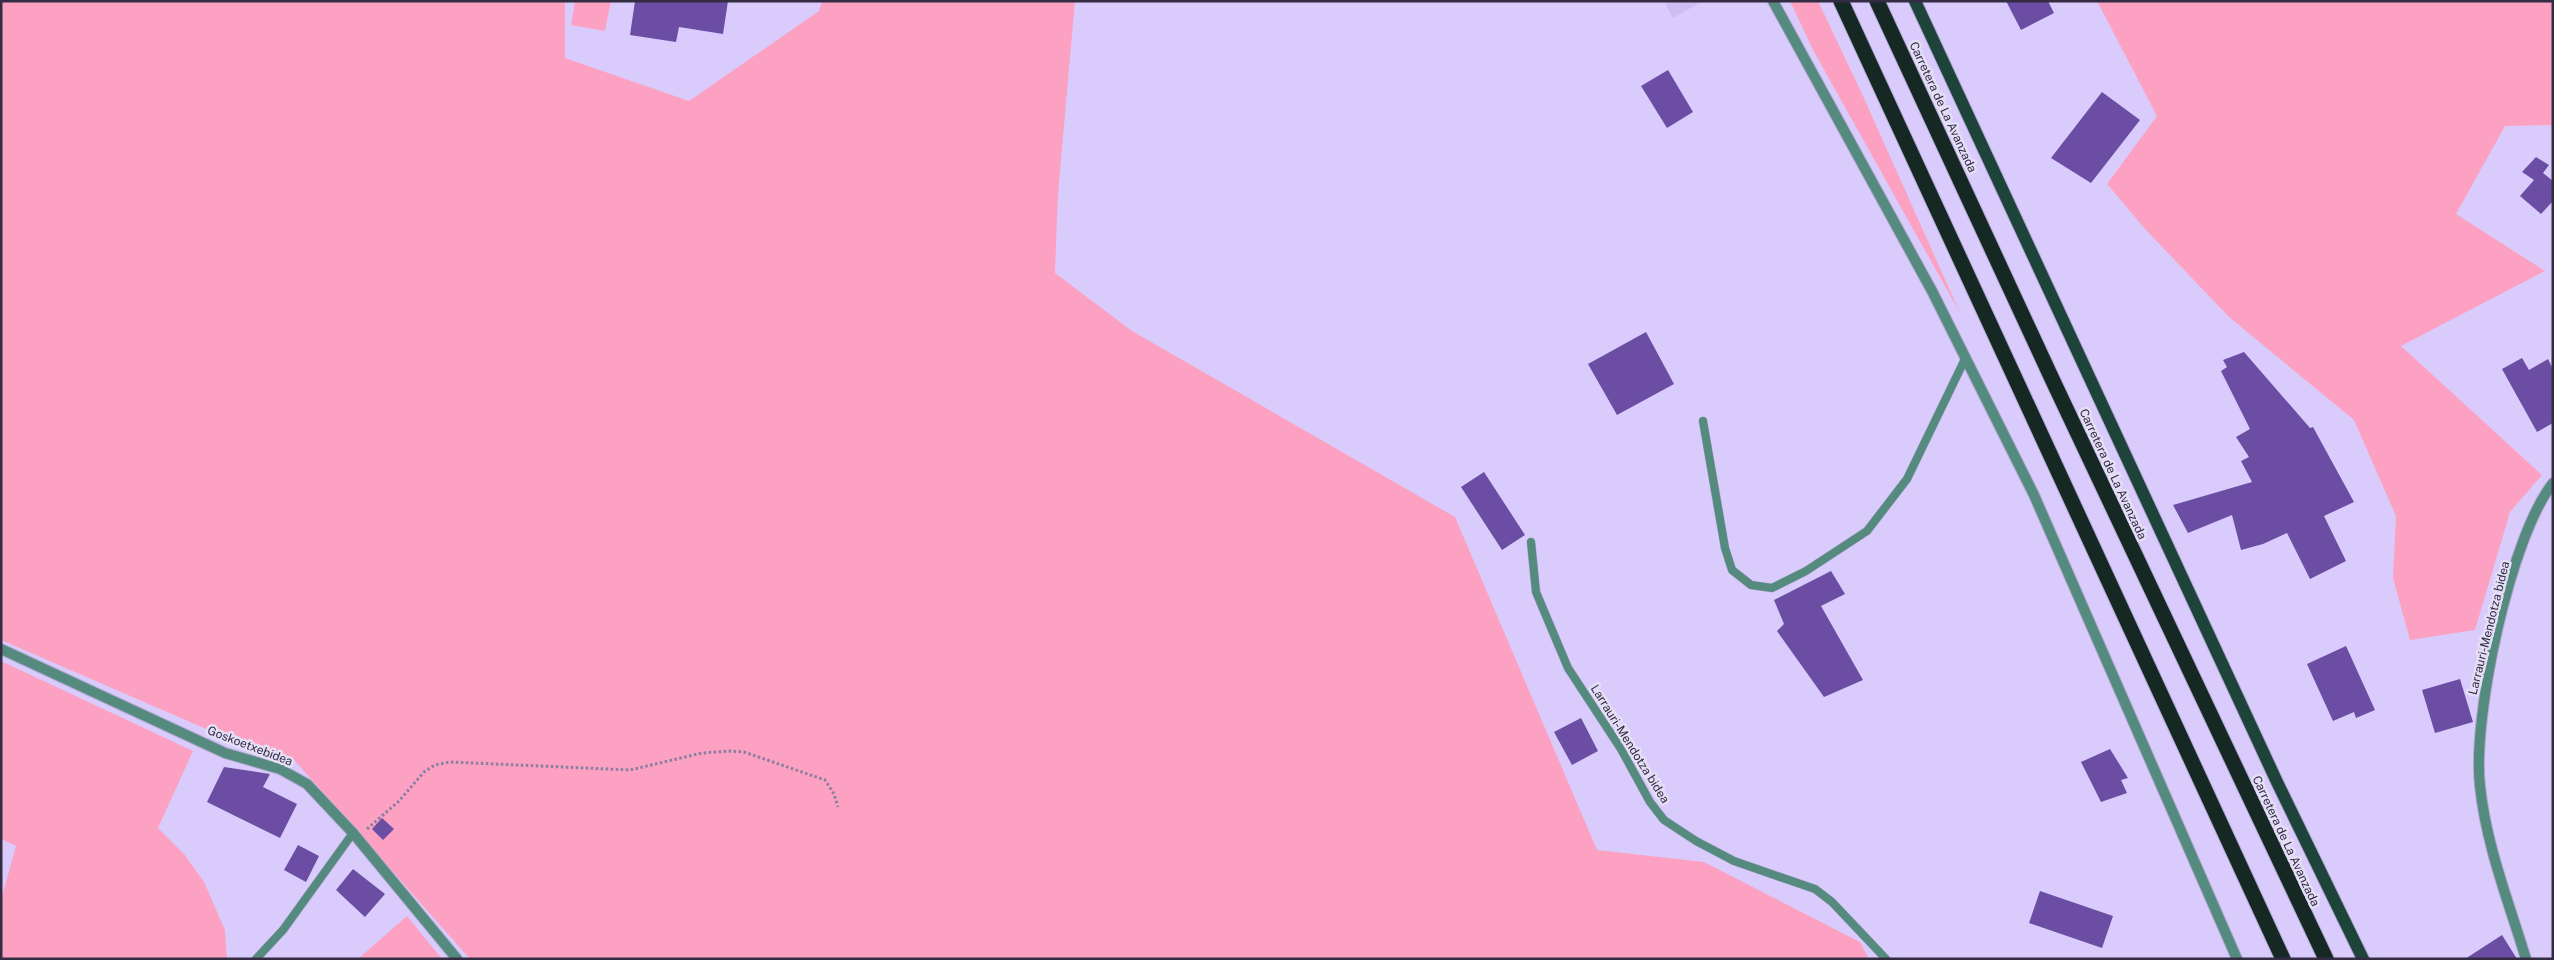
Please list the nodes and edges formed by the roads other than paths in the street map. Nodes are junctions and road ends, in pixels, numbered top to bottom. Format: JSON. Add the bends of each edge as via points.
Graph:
{"nodes":[{"id":1,"x":1774,"y":1,"type":"edge"},
{"id":2,"x":1841,"y":1,"type":"edge"},
{"id":3,"x":1877,"y":1,"type":"edge"},
{"id":4,"x":1915,"y":1,"type":"edge"},
{"id":5,"x":1924,"y":1,"type":"edge"},
{"id":6,"x":1936,"y":47,"type":"junction"},
{"id":7,"x":1966,"y":357,"type":"junction"},
{"id":8,"x":1703,"y":421,"type":"dead end"},
{"id":9,"x":2553,"y":483,"type":"edge"},
{"id":10,"x":1531,"y":542,"type":"dead end"},
{"id":11,"x":1,"y":649,"type":"edge"},
{"id":12,"x":355,"y":835,"type":"junction"},
{"id":13,"x":256,"y":959,"type":"edge"},
{"id":14,"x":457,"y":959,"type":"edge"},
{"id":15,"x":1886,"y":959,"type":"edge"},
{"id":16,"x":2237,"y":959,"type":"edge"},
{"id":17,"x":2283,"y":959,"type":"edge"},
{"id":18,"x":2326,"y":959,"type":"edge"},
{"id":19,"x":2363,"y":959,"type":"edge"},
{"id":20,"x":2526,"y":959,"type":"edge"}],
"edges":[{"from":1,"to":7,"type":"street"},
{"from":2,"to":17,"type":"highway"},
{"from":3,"to":18,"type":"highway","name":"Carretera de La Avanzada"},
{"from":4,"to":6,"type":"main road"},
{"from":5,"to":6,"type":"main road"},
{"from":6,"to":19,"type":"main road","via":[[2277,782]]},
{"from":7,"to":8,"type":"lane","via":[[1907,479],[1866,531],[1806,571],[1772,588],[1751,585],[1732,570],[1725,548]]},
{"from":7,"to":16,"type":"street","via":[[2034,495]]},
{"from":9,"to":20,"type":"street","name":"Larrauri-Mendotza bidea","via":[[2526,534],[2509,587],[2479,731],[2480,786],[2490,840]]},
{"from":10,"to":15,"type":"lane","name":"Larrauri-Mendotza bidea","via":[[1536,592],[1568,668],[1664,820],[1734,861],[1815,889],[1832,902]]},
{"from":11,"to":12,"type":"street","name":"Goskoetxebidea","via":[[225,753],[280,769],[307,784]]},
{"from":12,"to":13,"type":"lane","via":[[283,930]]},
{"from":12,"to":14,"type":"street","name":"Goskoetxebidea"}]}
